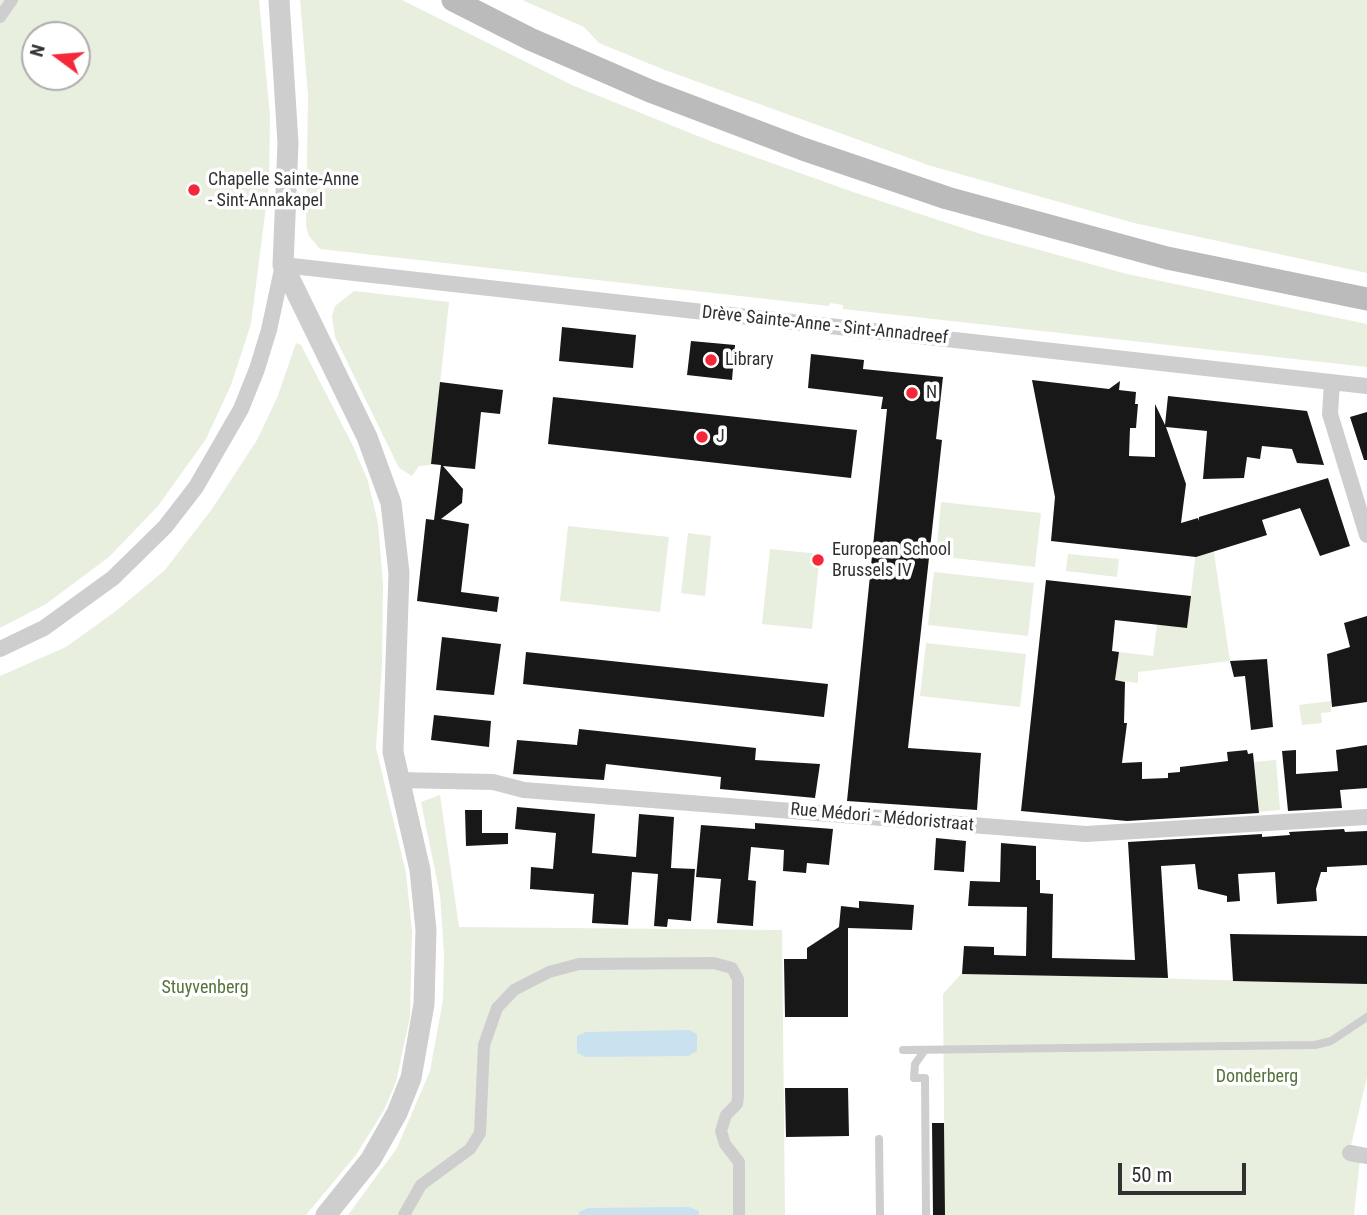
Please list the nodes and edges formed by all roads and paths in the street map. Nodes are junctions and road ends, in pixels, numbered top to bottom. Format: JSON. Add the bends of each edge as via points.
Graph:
{"nodes":[{"id":1,"x":12,"y":0,"type":"edge"},
{"id":2,"x":273,"y":0,"type":"edge"},
{"id":3,"x":279,"y":0,"type":"edge"},
{"id":4,"x":453,"y":0,"type":"edge"},
{"id":5,"x":0,"y":17,"type":"edge"},
{"id":6,"x":280,"y":26,"type":"junction"},
{"id":7,"x":283,"y":265,"type":"junction"},
{"id":8,"x":1367,"y":299,"type":"edge"},
{"id":9,"x":1332,"y":383,"type":"junction"},
{"id":10,"x":1367,"y":386,"type":"edge"},
{"id":11,"x":1367,"y":536,"type":"edge"},
{"id":12,"x":0,"y":649,"type":"edge"},
{"id":13,"x":398,"y":780,"type":"junction"},
{"id":14,"x":1367,"y":817,"type":"edge"},
{"id":15,"x":1367,"y":1017,"type":"edge"},
{"id":16,"x":925,"y":1050,"type":"junction"},
{"id":17,"x":903,"y":1051,"type":"dead end"},
{"id":18,"x":879,"y":1139,"type":"dead end"},
{"id":19,"x":1350,"y":1153,"type":"dead end"},
{"id":20,"x":1367,"y":1156,"type":"edge"},
{"id":21,"x":326,"y":1215,"type":"edge"},
{"id":22,"x":404,"y":1215,"type":"edge"},
{"id":23,"x":739,"y":1215,"type":"edge"},
{"id":24,"x":880,"y":1215,"type":"edge"},
{"id":25,"x":926,"y":1215,"type":"edge"}],
"edges":[{"from":1,"to":5,"type":"street"},
{"from":2,"to":6,"type":"street"},
{"from":3,"to":6,"type":"street"},
{"from":4,"to":8,"type":"main road","via":[[650,91],[947,198],[1167,258]]},
{"from":6,"to":7,"type":"street","via":[[288,143]]},
{"from":7,"to":9,"type":"street","name":"Drève Sainte-Anne - Sint-Annadreef"},
{"from":7,"to":12,"type":"street","via":[[269,330],[249,389],[196,486],[140,555],[113,578],[44,628]]},
{"from":7,"to":13,"type":"street","via":[[367,437],[391,503],[398,573],[393,744]]},
{"from":9,"to":10,"type":"street","name":"Drève Sainte-Anne - Sint-Annadreef"},
{"from":9,"to":11,"type":"street","via":[[1329,414]]},
{"from":13,"to":14,"type":"street","name":"Rue Médori - Médoristraat","via":[[493,782],[524,790],[1086,834]]},
{"from":13,"to":21,"type":"street","via":[[425,909],[426,979],[419,1042],[411,1078],[391,1124],[371,1159]]},
{"from":15,"to":16,"type":"lane","via":[[1331,1041],[1315,1045]]},
{"from":16,"to":17,"type":"lane"},
{"from":16,"to":25,"type":"lane","via":[[917,1059],[914,1078],[925,1078]]},
{"from":18,"to":24,"type":"lane"},
{"from":19,"to":20,"type":"street"},
{"from":22,"to":23,"type":"street","via":[[421,1185],[470,1149],[480,1133],[484,1045],[497,1008],[514,990],[549,972],[579,964],[700,963],[725,965],[738,979],[738,1097],[722,1131],[725,1144],[739,1162]]}]}
